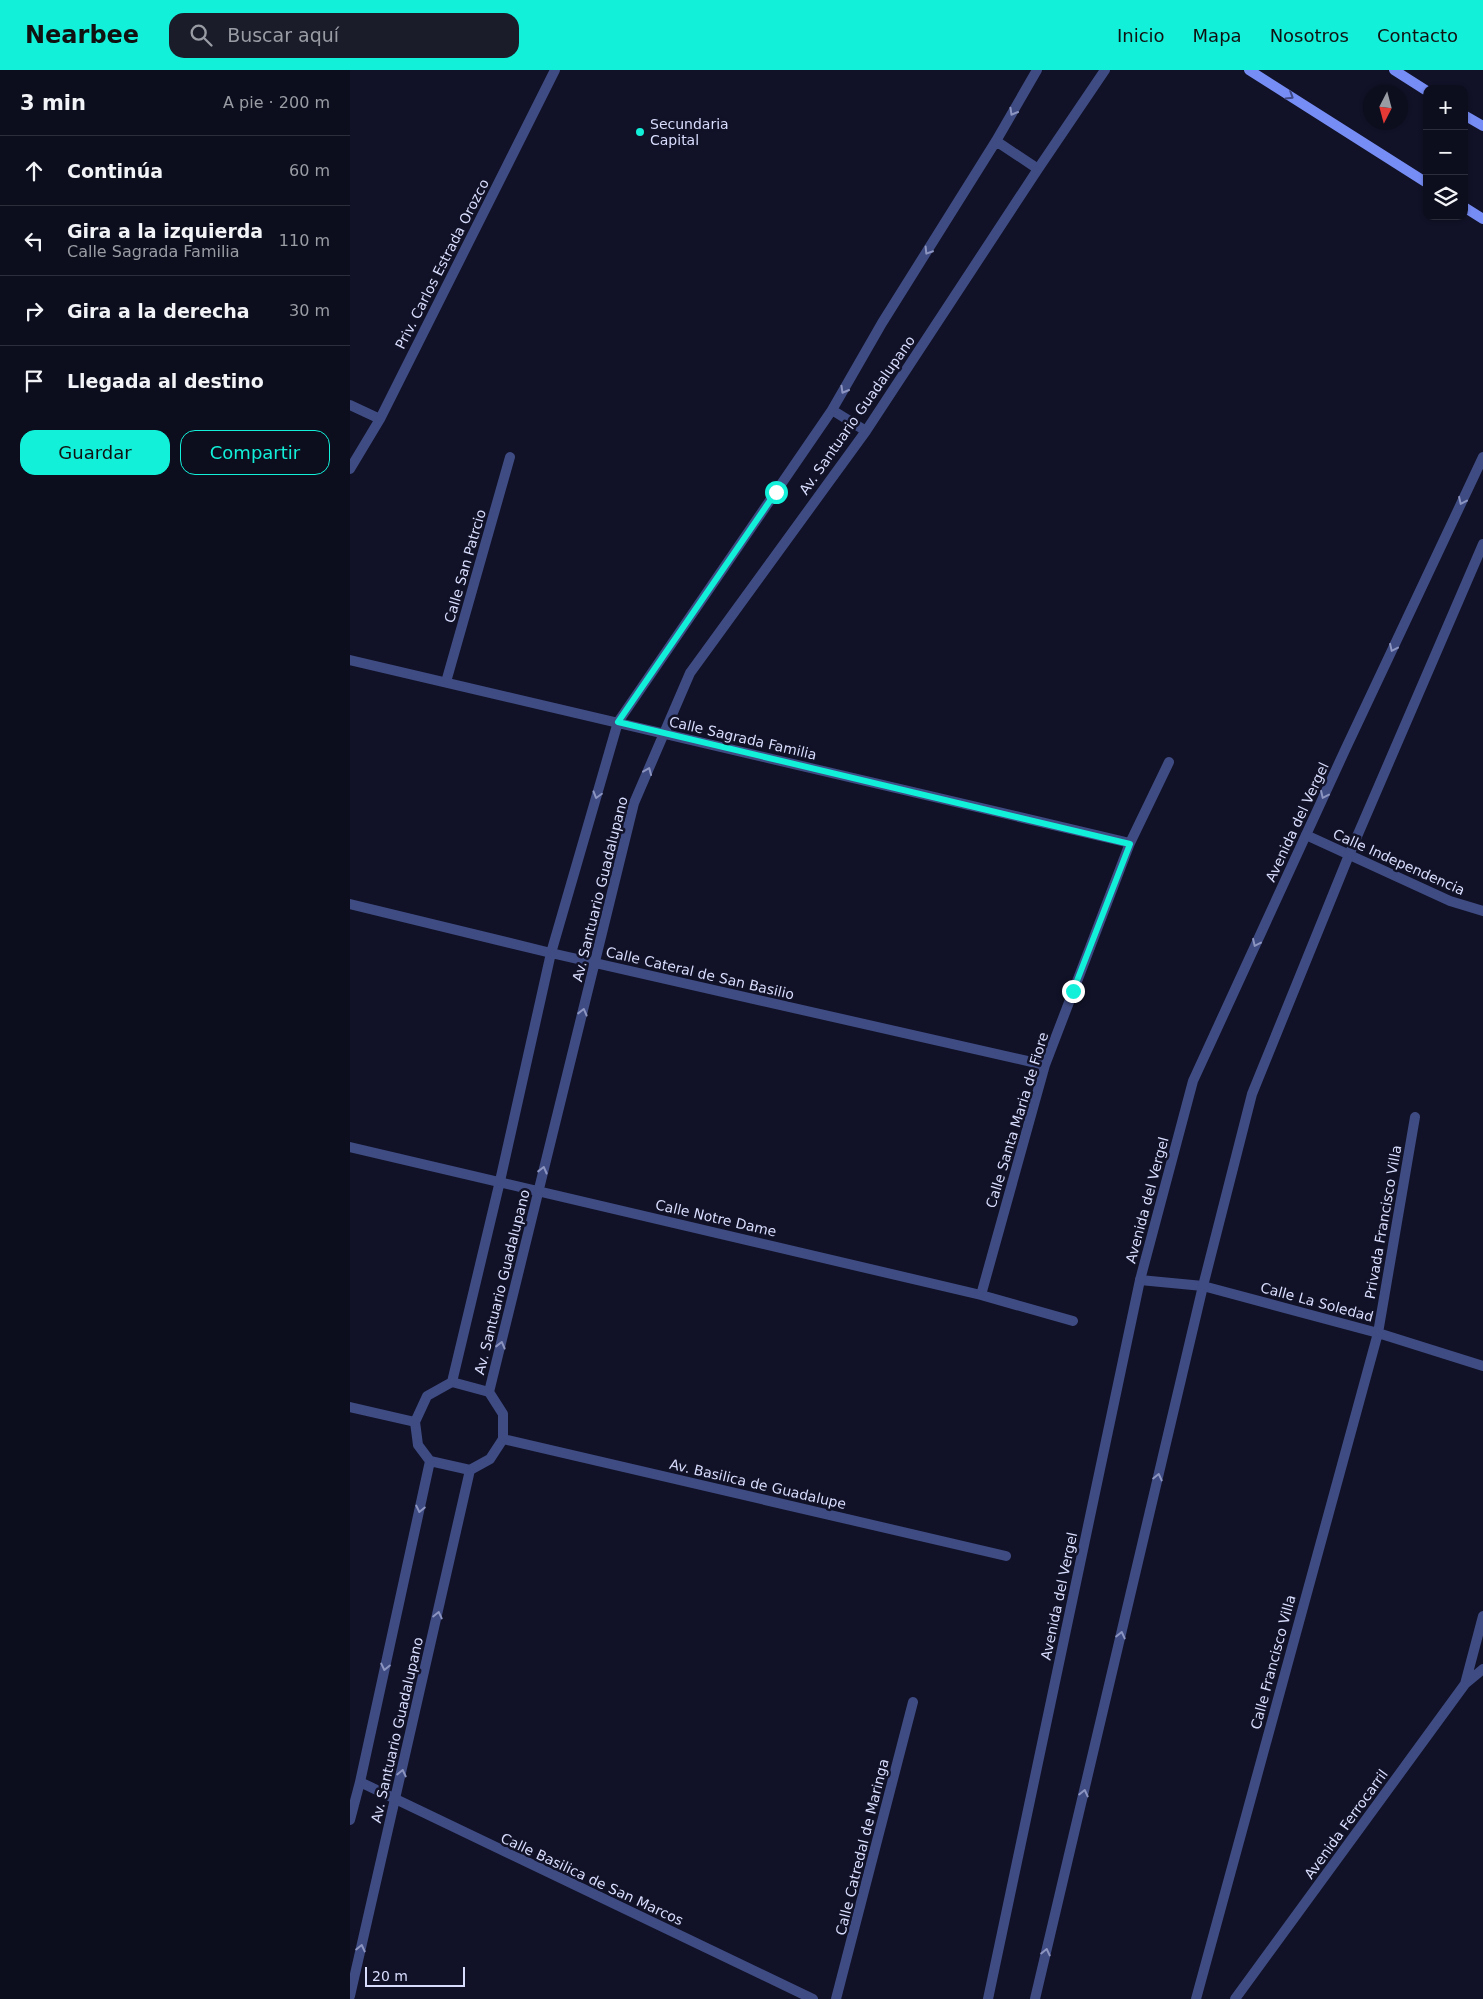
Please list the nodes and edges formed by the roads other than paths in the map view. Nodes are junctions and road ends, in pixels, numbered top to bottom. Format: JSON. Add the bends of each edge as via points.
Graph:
{"nodes":[{"id":1,"x":555,"y":70,"type":"edge"},
{"id":2,"x":1037,"y":70,"type":"edge"},
{"id":3,"x":1105,"y":70,"type":"edge"},
{"id":4,"x":1249,"y":70,"type":"edge"},
{"id":5,"x":1394,"y":70,"type":"edge"},
{"id":6,"x":1423,"y":88,"type":"edge"},
{"id":7,"x":1468,"y":117,"type":"edge"},
{"id":8,"x":1483,"y":126,"type":"edge"},
{"id":9,"x":996,"y":141,"type":"junction"},
{"id":10,"x":1038,"y":169,"type":"junction"},
{"id":11,"x":1423,"y":180,"type":"edge"},
{"id":12,"x":1468,"y":210,"type":"edge"},
{"id":13,"x":1483,"y":219,"type":"edge"},
{"id":14,"x":350,"y":405,"type":"edge"},
{"id":15,"x":832,"y":410,"type":"junction"},
{"id":16,"x":380,"y":419,"type":"junction"},
{"id":17,"x":866,"y":431,"type":"junction"},
{"id":18,"x":510,"y":457,"type":"dead end"},
{"id":19,"x":1483,"y":457,"type":"edge"},
{"id":20,"x":350,"y":469,"type":"edge"},
{"id":21,"x":1483,"y":544,"type":"edge"},
{"id":22,"x":350,"y":660,"type":"edge"},
{"id":23,"x":446,"y":682,"type":"junction"},
{"id":24,"x":618,"y":722,"type":"junction"},
{"id":25,"x":664,"y":733,"type":"junction"},
{"id":26,"x":1168,"y":762,"type":"dead end"},
{"id":27,"x":1306,"y":835,"type":"junction"},
{"id":28,"x":1130,"y":844,"type":"junction"},
{"id":29,"x":1349,"y":855,"type":"junction"},
{"id":30,"x":350,"y":904,"type":"edge"},
{"id":31,"x":1483,"y":911,"type":"edge"},
{"id":32,"x":551,"y":953,"type":"junction"},
{"id":33,"x":595,"y":963,"type":"junction"},
{"id":34,"x":1044,"y":1065,"type":"junction"},
{"id":35,"x":1415,"y":1116,"type":"dead end"},
{"id":36,"x":350,"y":1147,"type":"edge"},
{"id":37,"x":500,"y":1182,"type":"junction"},
{"id":38,"x":538,"y":1190,"type":"junction"},
{"id":39,"x":1140,"y":1280,"type":"junction"},
{"id":40,"x":1204,"y":1286,"type":"junction"},
{"id":41,"x":981,"y":1294,"type":"junction"},
{"id":42,"x":1073,"y":1321,"type":"dead end"},
{"id":43,"x":1378,"y":1333,"type":"junction"},
{"id":44,"x":1483,"y":1366,"type":"edge"},
{"id":45,"x":452,"y":1382,"type":"junction"},
{"id":46,"x":489,"y":1392,"type":"junction"},
{"id":47,"x":350,"y":1406,"type":"edge"},
{"id":48,"x":415,"y":1422,"type":"junction"},
{"id":49,"x":503,"y":1439,"type":"junction"},
{"id":50,"x":430,"y":1461,"type":"junction"},
{"id":51,"x":470,"y":1470,"type":"junction"},
{"id":52,"x":1006,"y":1556,"type":"dead end"},
{"id":53,"x":1483,"y":1616,"type":"edge"},
{"id":54,"x":1483,"y":1668,"type":"edge"},
{"id":55,"x":1465,"y":1684,"type":"junction"},
{"id":56,"x":913,"y":1702,"type":"dead end"},
{"id":57,"x":360,"y":1782,"type":"junction"},
{"id":58,"x":396,"y":1800,"type":"junction"},
{"id":59,"x":350,"y":1820,"type":"edge"},
{"id":60,"x":350,"y":1996,"type":"edge"},
{"id":61,"x":813,"y":1999,"type":"edge"},
{"id":62,"x":836,"y":1999,"type":"edge"},
{"id":63,"x":988,"y":1999,"type":"edge"},
{"id":64,"x":1035,"y":1999,"type":"edge"},
{"id":65,"x":1196,"y":1999,"type":"edge"},
{"id":66,"x":1235,"y":1999,"type":"edge"}],
"edges":[{"from":1,"to":16,"type":"street","name":"Priv. Carlos Estrada Orozco"},
{"from":2,"to":9,"type":"street","name":"Av. Santuario Guadalupano","one_way":true},
{"from":3,"to":10,"type":"street","name":"Av. Santuario Guadalupano"},
{"from":4,"to":11,"type":"main road","one_way":true},
{"from":5,"to":6,"type":"main road"},
{"from":7,"to":8,"type":"main road"},
{"from":9,"to":10,"type":"street"},
{"from":9,"to":15,"type":"street","name":"Av. Santuario Guadalupano","one_way":true,"via":[[882,323]]},
{"from":10,"to":17,"type":"street","name":"Av. Santuario Guadalupano"},
{"from":12,"to":13,"type":"main road"},
{"from":14,"to":16,"type":"street"},
{"from":15,"to":17,"type":"street"},
{"from":15,"to":24,"type":"street","name":"Av. Santuario Guadalupano"},
{"from":16,"to":20,"type":"street","name":"Priv. Carlos Estrada Orozco"},
{"from":17,"to":25,"type":"street","name":"Av. Santuario Guadalupano","via":[[690,673]]},
{"from":18,"to":23,"type":"street","name":"Calle San Patrcio"},
{"from":19,"to":27,"type":"street","name":"Avenida del Vergel","one_way":true},
{"from":21,"to":29,"type":"street"},
{"from":22,"to":23,"type":"street","name":"Calle Sagrada Familia"},
{"from":23,"to":24,"type":"street","name":"Calle Sagrada Familia"},
{"from":24,"to":25,"type":"street","name":"Calle Sagrada Familia"},
{"from":24,"to":32,"type":"street","name":"Av. Santuario Guadalupano","one_way":true},
{"from":25,"to":28,"type":"street","name":"Calle Sagrada Familia"},
{"from":33,"to":25,"type":"street","name":"Av. Santuario Guadalupano","one_way":true,"via":[[634,803]]},
{"from":26,"to":28,"type":"street","name":"Calle Santa Maria de Fiore"},
{"from":27,"to":29,"type":"street","name":"Calle Independencia"},
{"from":27,"to":39,"type":"street","name":"Avenida del Vergel","one_way":true,"via":[[1193,1081]]},
{"from":28,"to":34,"type":"street","name":"Calle Santa Maria de Fiore"},
{"from":29,"to":31,"type":"street","name":"Calle Independencia","via":[[1450,901]]},
{"from":29,"to":40,"type":"street","via":[[1252,1094]]},
{"from":30,"to":32,"type":"street","name":"Calle Cateral de San Basilio"},
{"from":32,"to":33,"type":"street","name":"Calle Cateral de San Basilio"},
{"from":32,"to":37,"type":"street","name":"Av. Santuario Guadalupano"},
{"from":33,"to":34,"type":"street","name":"Calle Cateral de San Basilio"},
{"from":38,"to":33,"type":"street","name":"Av. Santuario Guadalupano","one_way":true},
{"from":34,"to":41,"type":"street","name":"Calle Santa Maria de Fiore"},
{"from":35,"to":43,"type":"street","name":"Privada Francisco Villa"},
{"from":36,"to":37,"type":"street","name":"Calle Notre Dame"},
{"from":37,"to":38,"type":"street","name":"Calle Notre Dame"},
{"from":37,"to":45,"type":"street","name":"Av. Santuario Guadalupano"},
{"from":38,"to":41,"type":"street","name":"Calle Notre Dame"},
{"from":46,"to":38,"type":"street","name":"Av. Santuario Guadalupano","one_way":true},
{"from":39,"to":40,"type":"street","name":"Calle La Soledad"},
{"from":39,"to":63,"type":"street","name":"Avenida del Vergel"},
{"from":40,"to":43,"type":"street","name":"Calle La Soledad"},
{"from":64,"to":40,"type":"street","one_way":true},
{"from":41,"to":42,"type":"street","name":"Calle Notre Dame"},
{"from":43,"to":44,"type":"street","name":"Calle La Soledad"},
{"from":43,"to":65,"type":"street","name":"Calle Francisco Villa"},
{"from":45,"to":46,"type":"street"},
{"from":45,"to":48,"type":"street","via":[[427,1396]]},
{"from":46,"to":49,"type":"street","via":[[503,1414]]},
{"from":47,"to":48,"type":"street"},
{"from":48,"to":50,"type":"street","via":[[418,1445]]},
{"from":49,"to":51,"type":"street","via":[[490,1460]]},
{"from":49,"to":52,"type":"street","name":"Av. Basilica de Guadalupe"},
{"from":50,"to":51,"type":"street"},
{"from":50,"to":57,"type":"street","name":"Av. Santuario Guadalupano","one_way":true},
{"from":58,"to":51,"type":"street","name":"Av. Santuario Guadalupano","one_way":true},
{"from":53,"to":55,"type":"street"},
{"from":54,"to":55,"type":"street","name":"Avenida Ferrocarril"},
{"from":55,"to":66,"type":"street","name":"Avenida Ferrocarril"},
{"from":56,"to":62,"type":"street","name":"Calle Catredal de Maringa"},
{"from":57,"to":58,"type":"street","name":"Calle Basilica de San Marcos"},
{"from":57,"to":59,"type":"street","name":"Av. Santuario Guadalupano"},
{"from":60,"to":58,"type":"street","name":"Av. Santuario Guadalupano","one_way":true},
{"from":58,"to":61,"type":"street","name":"Calle Basilica de San Marcos"}]}
